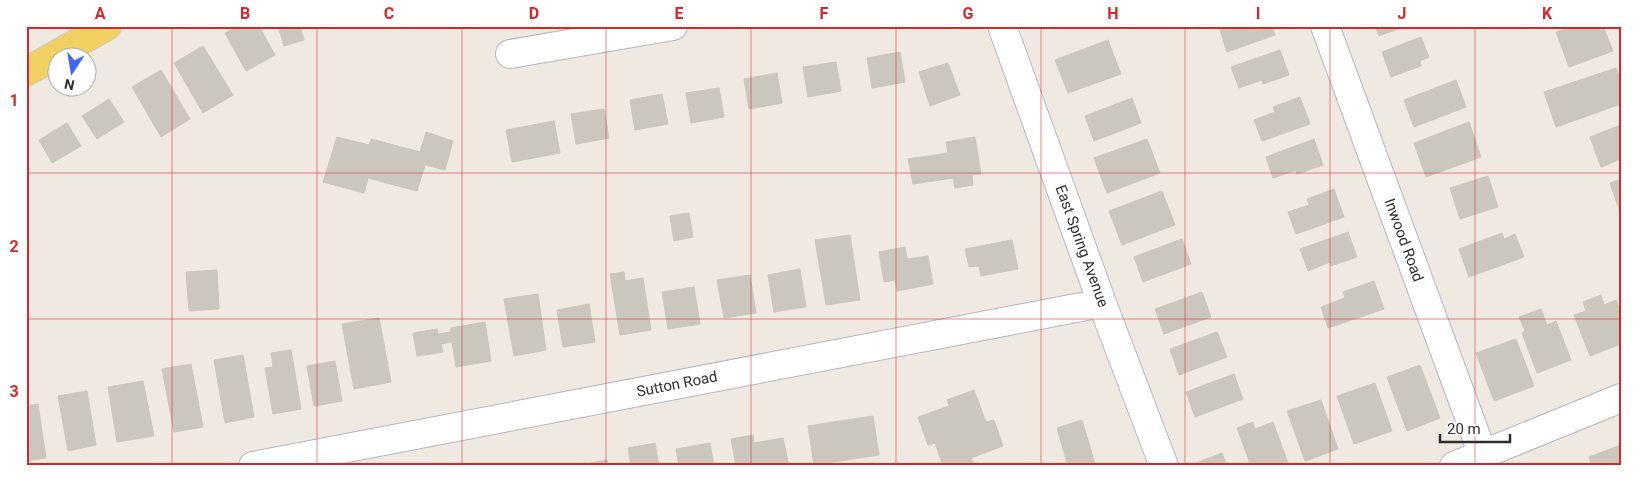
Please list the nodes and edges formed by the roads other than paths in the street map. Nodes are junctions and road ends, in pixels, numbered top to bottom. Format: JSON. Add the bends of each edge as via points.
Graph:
{"nodes":[{"id":1,"x":107,"y":26,"type":"edge"},
{"id":2,"x":673,"y":26,"type":"edge"},
{"id":3,"x":1002,"y":26,"type":"edge"},
{"id":4,"x":1325,"y":26,"type":"edge"},
{"id":5,"x":510,"y":54,"type":"dead end"},
{"id":6,"x":26,"y":72,"type":"edge"},
{"id":7,"x":1102,"y":303,"type":"junction"},
{"id":8,"x":1621,"y":398,"type":"edge"},
{"id":9,"x":1482,"y":455,"type":"junction"},
{"id":10,"x":253,"y":466,"type":"edge"},
{"id":11,"x":1164,"y":466,"type":"edge"},
{"id":12,"x":1454,"y":466,"type":"edge"}],
"edges":[{"from":1,"to":6,"type":"main road"},
{"from":2,"to":5,"type":"street"},
{"from":3,"to":7,"type":"street","name":"East Spring Avenue"},
{"from":4,"to":9,"type":"street","name":"Inwood Road"},
{"from":7,"to":10,"type":"street","name":"Sutton Road"},
{"from":7,"to":11,"type":"street","name":"East Spring Avenue"},
{"from":8,"to":9,"type":"street"},
{"from":9,"to":12,"type":"street"}]}
